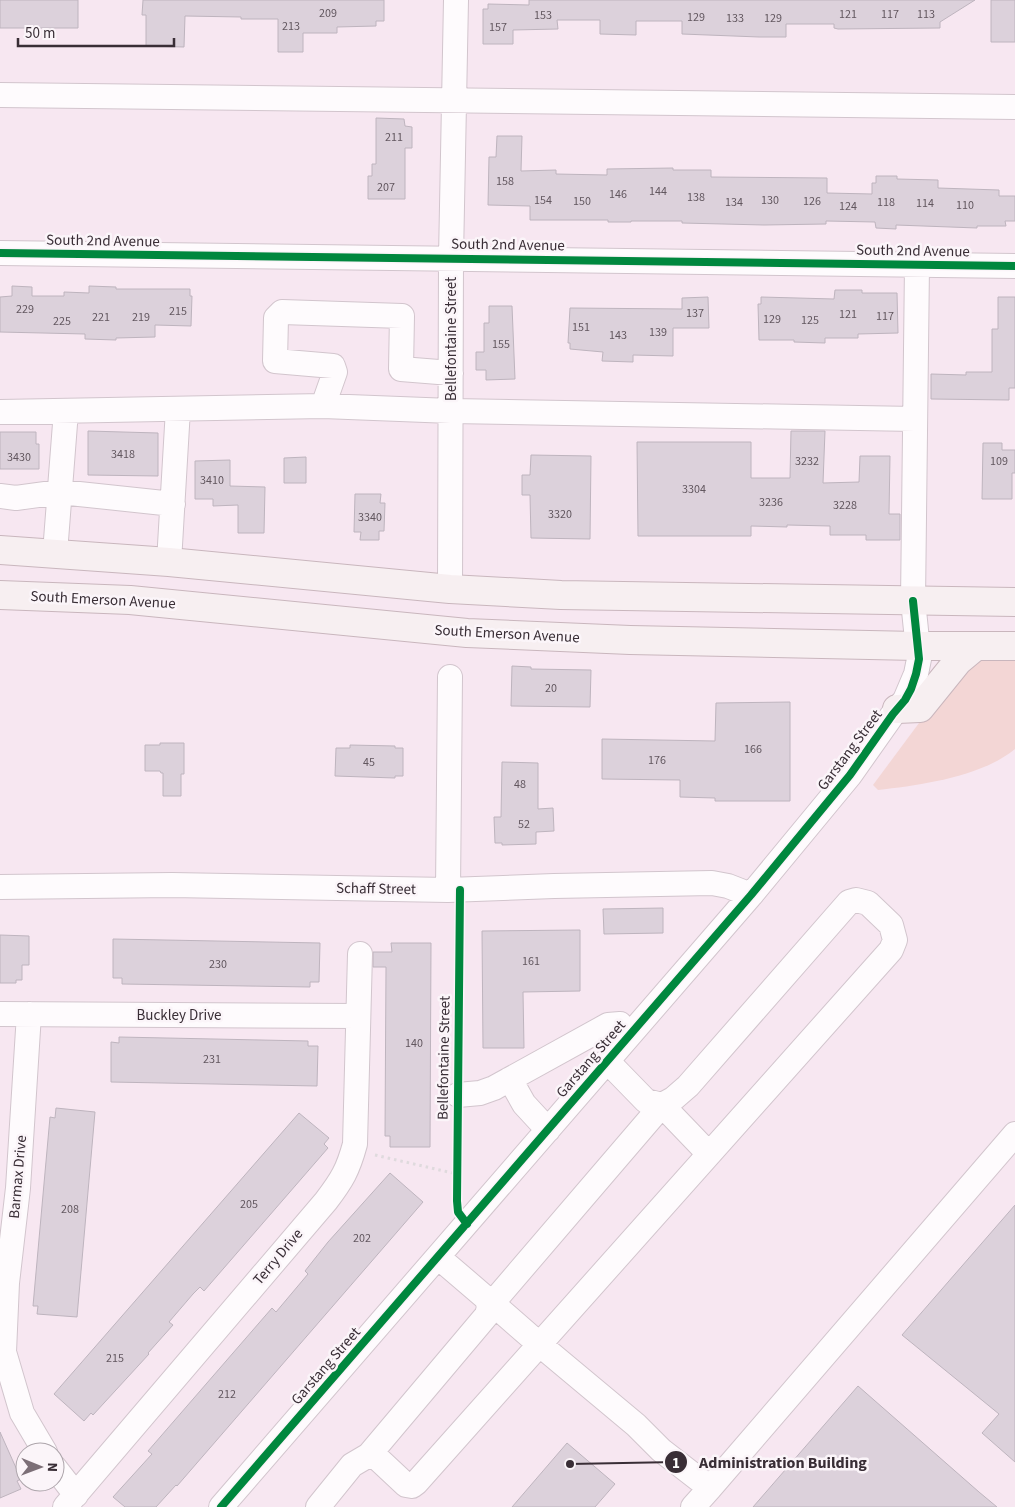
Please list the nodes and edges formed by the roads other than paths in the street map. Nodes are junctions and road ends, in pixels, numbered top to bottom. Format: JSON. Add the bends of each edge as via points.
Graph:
{"nodes":[{"id":1,"x":456,"y":0,"type":"edge"},
{"id":2,"x":0,"y":95,"type":"edge"},
{"id":3,"x":454,"y":100,"type":"junction"},
{"id":4,"x":1015,"y":107,"type":"edge"},
{"id":5,"x":0,"y":253,"type":"edge"},
{"id":6,"x":451,"y":258,"type":"junction"},
{"id":7,"x":916,"y":265,"type":"junction"},
{"id":8,"x":1015,"y":266,"type":"edge"},
{"id":9,"x":451,"y":373,"type":"junction"},
{"id":10,"x":323,"y":406,"type":"junction"},
{"id":11,"x":178,"y":409,"type":"junction"},
{"id":12,"x":66,"y":411,"type":"junction"},
{"id":13,"x":451,"y":411,"type":"junction"},
{"id":14,"x":0,"y":412,"type":"edge"},
{"id":15,"x":915,"y":420,"type":"junction"},
{"id":16,"x":60,"y":492,"type":"junction"},
{"id":17,"x":0,"y":496,"type":"edge"},
{"id":18,"x":173,"y":504,"type":"junction"},
{"id":19,"x":0,"y":550,"type":"edge"},
{"id":20,"x":55,"y":553,"type":"junction"},
{"id":21,"x":169,"y":562,"type":"junction"},
{"id":22,"x":450,"y":588,"type":"junction"},
{"id":23,"x":0,"y":595,"type":"edge"},
{"id":24,"x":913,"y":601,"type":"junction"},
{"id":25,"x":1015,"y":602,"type":"edge"},
{"id":26,"x":917,"y":646,"type":"junction"},
{"id":27,"x":976,"y":646,"type":"junction"},
{"id":28,"x":1015,"y":646,"type":"edge"},
{"id":29,"x":450,"y":677,"type":"dead end"},
{"id":30,"x":897,"y":710,"type":"junction"},
{"id":31,"x":0,"y":887,"type":"edge"},
{"id":32,"x":448,"y":890,"type":"junction"},
{"id":33,"x":751,"y":895,"type":"junction"},
{"id":34,"x":360,"y":954,"type":"dead end"},
{"id":35,"x":0,"y":1014,"type":"edge"},
{"id":36,"x":29,"y":1014,"type":"junction"},
{"id":37,"x":358,"y":1016,"type":"junction"},
{"id":38,"x":628,"y":1036,"type":"junction"},
{"id":39,"x":607,"y":1061,"type":"junction"},
{"id":40,"x":510,"y":1079,"type":"junction"},
{"id":41,"x":458,"y":1095,"type":"dead end"},
{"id":42,"x":662,"y":1105,"type":"junction"},
{"id":43,"x":548,"y":1130,"type":"junction"},
{"id":44,"x":1015,"y":1134,"type":"edge"},
{"id":45,"x":709,"y":1154,"type":"junction"},
{"id":46,"x":438,"y":1257,"type":"junction"},
{"id":47,"x":490,"y":1305,"type":"junction"},
{"id":48,"x":539,"y":1344,"type":"junction"},
{"id":49,"x":39,"y":1442,"type":"edge"},
{"id":50,"x":369,"y":1455,"type":"junction"},
{"id":51,"x":710,"y":1488,"type":"junction"},
{"id":52,"x":65,"y":1489,"type":"edge"},
{"id":53,"x":71,"y":1501,"type":"edge"},
{"id":54,"x":221,"y":1507,"type":"edge"},
{"id":55,"x":318,"y":1507,"type":"edge"},
{"id":56,"x":694,"y":1507,"type":"edge"}],
"edges":[{"from":1,"to":3,"type":"street","name":"Bellefontaine Street"},
{"from":2,"to":3,"type":"street"},
{"from":3,"to":4,"type":"street"},
{"from":3,"to":6,"type":"street","name":"Bellefontaine Street"},
{"from":5,"to":6,"type":"street","name":"South 2nd Avenue"},
{"from":6,"to":7,"type":"street","name":"South 2nd Avenue"},
{"from":6,"to":9,"type":"street","name":"Bellefontaine Street"},
{"from":7,"to":8,"type":"street","name":"South 2nd Avenue"},
{"from":7,"to":15,"type":"street","name":"Garstang Street"},
{"from":9,"to":10,"type":"street","via":[[401,369],[402,316],[282,312],[276,318],[276,361],[333,366],[335,372]]},
{"from":9,"to":13,"type":"street","name":"Bellefontaine Street"},
{"from":10,"to":11,"type":"street"},
{"from":10,"to":13,"type":"street"},
{"from":11,"to":12,"type":"street"},
{"from":11,"to":18,"type":"street"},
{"from":12,"to":14,"type":"street"},
{"from":12,"to":16,"type":"street"},
{"from":13,"to":15,"type":"street"},
{"from":13,"to":22,"type":"street","name":"Bellefontaine Street"},
{"from":15,"to":24,"type":"street","name":"Garstang Street"},
{"from":16,"to":17,"type":"street","via":[[16,498]]},
{"from":16,"to":18,"type":"street"},
{"from":16,"to":20,"type":"street"},
{"from":18,"to":21,"type":"street"},
{"from":19,"to":20,"type":"main road"},
{"from":20,"to":21,"type":"main road"},
{"from":21,"to":22,"type":"main road"},
{"from":22,"to":24,"type":"main road","via":[[561,595]]},
{"from":23,"to":26,"type":"main road","name":"South Emerson Avenue","via":[[130,600],[467,633]]},
{"from":24,"to":25,"type":"main road"},
{"from":24,"to":26,"type":"street","name":"Garstang Street"},
{"from":26,"to":27,"type":"main road","name":"South Emerson Avenue"},
{"from":26,"to":30,"type":"street","name":"Garstang Street","via":[[916,674],[906,700]]},
{"from":27,"to":28,"type":"main road","name":"South Emerson Avenue"},
{"from":27,"to":30,"type":"main road","via":[[958,661],[920,708]]},
{"from":29,"to":32,"type":"street"},
{"from":30,"to":33,"type":"street","name":"Garstang Street","via":[[850,775]]},
{"from":31,"to":32,"type":"street","name":"Schaff Street","via":[[172,885]]},
{"from":32,"to":33,"type":"street","name":"Schaff Street","via":[[712,884]]},
{"from":33,"to":38,"type":"street","name":"Garstang Street"},
{"from":34,"to":37,"type":"street","name":"Terry Drive"},
{"from":35,"to":36,"type":"street","name":"Buckley Drive"},
{"from":36,"to":37,"type":"street","name":"Buckley Drive"},
{"from":36,"to":49,"type":"street","name":"Barmax Drive","via":[[4,1352],[22,1413]]},
{"from":37,"to":53,"type":"street","name":"Terry Drive","via":[[355,1144],[344,1177]]},
{"from":38,"to":39,"type":"street","name":"Garstang Street"},
{"from":38,"to":40,"type":"street","via":[[620,1024],[608,1025]]},
{"from":39,"to":42,"type":"street","via":[[646,1100]]},
{"from":39,"to":43,"type":"street","name":"Garstang Street"},
{"from":40,"to":41,"type":"street","via":[[480,1093]]},
{"from":40,"to":43,"type":"street","via":[[524,1104]]},
{"from":42,"to":45,"type":"street"},
{"from":42,"to":45,"type":"street","via":[[688,1086],[849,902],[868,903],[892,925],[895,940],[891,950]]},
{"from":42,"to":47,"type":"street"},
{"from":43,"to":46,"type":"street","name":"Garstang Street"},
{"from":44,"to":51,"type":"street"},
{"from":45,"to":48,"type":"street"},
{"from":46,"to":47,"type":"street"},
{"from":46,"to":54,"type":"street","name":"Garstang Street"},
{"from":47,"to":48,"type":"street"},
{"from":47,"to":50,"type":"street","via":[[486,1315]]},
{"from":48,"to":50,"type":"street","via":[[412,1486],[406,1485],[375,1456]]},
{"from":48,"to":51,"type":"street","via":[[636,1425],[660,1450]]},
{"from":50,"to":55,"type":"street","via":[[352,1465]]},
{"from":51,"to":56,"type":"street"},
{"from":52,"to":53,"type":"street"}]}
